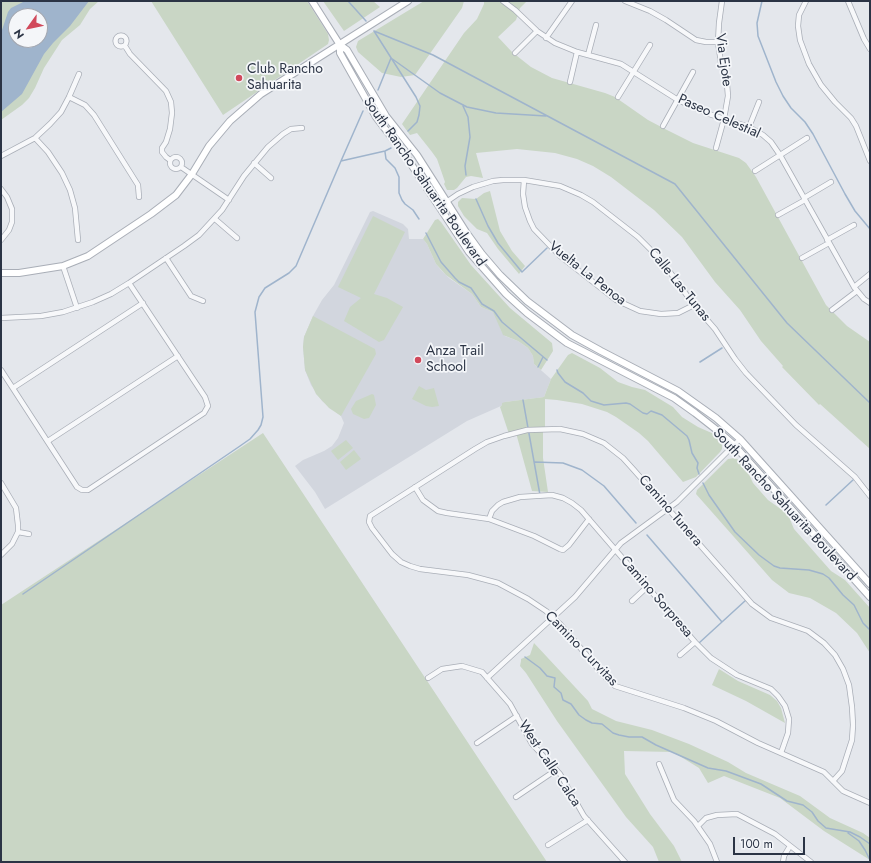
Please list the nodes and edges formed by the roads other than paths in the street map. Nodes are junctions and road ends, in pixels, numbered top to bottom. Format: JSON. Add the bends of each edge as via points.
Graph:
{"nodes":[{"id":1,"x":312,"y":1,"type":"edge"},
{"id":2,"x":408,"y":1,"type":"edge"},
{"id":3,"x":503,"y":1,"type":"edge"},
{"id":4,"x":572,"y":1,"type":"edge"},
{"id":5,"x":625,"y":1,"type":"edge"},
{"id":6,"x":722,"y":1,"type":"edge"},
{"id":7,"x":806,"y":1,"type":"edge"},
{"id":8,"x":848,"y":1,"type":"edge"},
{"id":9,"x":596,"y":25,"type":"dead end"},
{"id":10,"x":537,"y":31,"type":"junction"},
{"id":11,"x":546,"y":38,"type":"junction"},
{"id":12,"x":718,"y":42,"type":"junction"},
{"id":13,"x":340,"y":45,"type":"junction"},
{"id":14,"x":650,"y":45,"type":"dead end"},
{"id":15,"x":125,"y":46,"type":"dead end"},
{"id":16,"x":870,"y":49,"type":"edge"},
{"id":17,"x":516,"y":52,"type":"dead end"},
{"id":18,"x":577,"y":52,"type":"junction"},
{"id":19,"x":588,"y":54,"type":"junction"},
{"id":20,"x":634,"y":72,"type":"junction"},
{"id":21,"x":693,"y":72,"type":"dead end"},
{"id":22,"x":79,"y":74,"type":"dead end"},
{"id":23,"x":570,"y":82,"type":"dead end"},
{"id":24,"x":69,"y":97,"type":"junction"},
{"id":25,"x":618,"y":97,"type":"dead end"},
{"id":26,"x":678,"y":100,"type":"junction"},
{"id":27,"x":759,"y":102,"type":"dead end"},
{"id":28,"x":724,"y":119,"type":"junction"},
{"id":29,"x":664,"y":126,"type":"dead end"},
{"id":30,"x":749,"y":127,"type":"junction"},
{"id":31,"x":302,"y":128,"type":"dead end"},
{"id":32,"x":35,"y":138,"type":"junction"},
{"id":33,"x":807,"y":138,"type":"dead end"},
{"id":34,"x":716,"y":148,"type":"dead end"},
{"id":35,"x":780,"y":155,"type":"junction"},
{"id":36,"x":1,"y":156,"type":"edge"},
{"id":37,"x":170,"y":160,"type":"junction"},
{"id":38,"x":870,"y":161,"type":"edge"},
{"id":39,"x":254,"y":163,"type":"junction"},
{"id":40,"x":181,"y":167,"type":"junction"},
{"id":41,"x":755,"y":171,"type":"dead end"},
{"id":42,"x":192,"y":174,"type":"junction"},
{"id":43,"x":271,"y":178,"type":"dead end"},
{"id":44,"x":524,"y":180,"type":"junction"},
{"id":45,"x":831,"y":182,"type":"dead end"},
{"id":46,"x":1,"y":189,"type":"edge"},
{"id":47,"x":138,"y":197,"type":"dead end"},
{"id":48,"x":804,"y":199,"type":"junction"},
{"id":49,"x":229,"y":200,"type":"junction"},
{"id":50,"x":446,"y":201,"type":"junction"},
{"id":51,"x":439,"y":207,"type":"junction"},
{"id":52,"x":778,"y":215,"type":"dead end"},
{"id":53,"x":215,"y":219,"type":"junction"},
{"id":54,"x":854,"y":225,"type":"dead end"},
{"id":55,"x":9,"y":230,"type":"junction"},
{"id":56,"x":14,"y":234,"type":"dead end"},
{"id":57,"x":237,"y":238,"type":"dead end"},
{"id":58,"x":1,"y":240,"type":"edge"},
{"id":59,"x":78,"y":240,"type":"dead end"},
{"id":60,"x":828,"y":242,"type":"junction"},
{"id":61,"x":166,"y":258,"type":"junction"},
{"id":62,"x":802,"y":258,"type":"dead end"},
{"id":63,"x":63,"y":266,"type":"junction"},
{"id":64,"x":1,"y":273,"type":"edge"},
{"id":65,"x":870,"y":274,"type":"edge"},
{"id":66,"x":129,"y":283,"type":"junction"},
{"id":67,"x":855,"y":289,"type":"junction"},
{"id":68,"x":203,"y":301,"type":"dead end"},
{"id":69,"x":143,"y":303,"type":"junction"},
{"id":70,"x":870,"y":303,"type":"edge"},
{"id":71,"x":694,"y":305,"type":"junction"},
{"id":72,"x":77,"y":308,"type":"junction"},
{"id":73,"x":832,"y":310,"type":"dead end"},
{"id":74,"x":1,"y":318,"type":"edge"},
{"id":75,"x":178,"y":356,"type":"junction"},
{"id":76,"x":1,"y":370,"type":"edge"},
{"id":77,"x":13,"y":388,"type":"junction"},
{"id":78,"x":740,"y":439,"type":"junction"},
{"id":79,"x":48,"y":441,"type":"junction"},
{"id":80,"x":734,"y":445,"type":"junction"},
{"id":81,"x":1,"y":483,"type":"edge"},
{"id":82,"x":415,"y":487,"type":"junction"},
{"id":83,"x":870,"y":496,"type":"edge"},
{"id":84,"x":668,"y":509,"type":"junction"},
{"id":85,"x":369,"y":519,"type":"joint"},
{"id":86,"x":489,"y":519,"type":"junction"},
{"id":87,"x":589,"y":519,"type":"junction"},
{"id":88,"x":18,"y":532,"type":"junction"},
{"id":89,"x":29,"y":534,"type":"dead end"},
{"id":90,"x":615,"y":550,"type":"junction"},
{"id":91,"x":1,"y":555,"type":"edge"},
{"id":92,"x":870,"y":584,"type":"edge"},
{"id":93,"x":647,"y":587,"type":"junction"},
{"id":94,"x":870,"y":597,"type":"edge"},
{"id":95,"x":632,"y":601,"type":"dead end"},
{"id":96,"x":553,"y":618,"type":"junction"},
{"id":97,"x":695,"y":642,"type":"junction"},
{"id":98,"x":680,"y":655,"type":"dead end"},
{"id":99,"x":428,"y":678,"type":"dead end"},
{"id":100,"x":487,"y":678,"type":"junction"},
{"id":101,"x":517,"y":716,"type":"junction"},
{"id":102,"x":477,"y":743,"type":"dead end"},
{"id":103,"x":781,"y":753,"type":"junction"},
{"id":104,"x":659,"y":764,"type":"dead end"},
{"id":105,"x":556,"y":770,"type":"junction"},
{"id":106,"x":833,"y":781,"type":"junction"},
{"id":107,"x":516,"y":797,"type":"dead end"},
{"id":108,"x":870,"y":803,"type":"edge"},
{"id":109,"x":588,"y":820,"type":"junction"},
{"id":110,"x":698,"y":826,"type":"junction"},
{"id":111,"x":548,"y":846,"type":"dead end"},
{"id":112,"x":790,"y":846,"type":"junction"},
{"id":113,"x":626,"y":862,"type":"edge"},
{"id":114,"x":717,"y":862,"type":"edge"},
{"id":115,"x":784,"y":862,"type":"edge"},
{"id":116,"x":811,"y":862,"type":"edge"}],
"edges":[{"from":1,"to":13,"type":"street","name":"South Rancho Sahuarita Boulevard"},
{"from":2,"to":13,"type":"street"},
{"from":3,"to":10,"type":"street","name":"Paseo Celestial"},
{"from":4,"to":11,"type":"street"},
{"from":5,"to":12,"type":"street","via":[[666,20],[696,40]]},
{"from":6,"to":12,"type":"street","name":"Via Ejote"},
{"from":7,"to":38,"type":"street","via":[[799,15],[798,26],[809,64],[821,85],[851,118]]},
{"from":8,"to":16,"type":"street"},
{"from":9,"to":19,"type":"street"},
{"from":10,"to":11,"type":"street","name":"Paseo Celestial"},
{"from":10,"to":17,"type":"street"},
{"from":11,"to":18,"type":"street","name":"Paseo Celestial"},
{"from":12,"to":28,"type":"street","name":"Via Ejote","via":[[728,96]]},
{"from":13,"to":42,"type":"street","via":[[261,94],[230,121],[209,146]]},
{"from":13,"to":50,"type":"street","name":"South Rancho Sahuarita Boulevard","via":[[347,50],[377,103],[417,155]]},
{"from":13,"to":51,"type":"street","name":"South Rancho Sahuarita Boulevard","via":[[340,53],[368,104]]},
{"from":14,"to":20,"type":"street"},
{"from":15,"to":37,"type":"street","via":[[166,91],[171,102],[170,129],[162,148],[162,152]]},
{"from":18,"to":19,"type":"street","name":"Paseo Celestial"},
{"from":18,"to":23,"type":"street"},
{"from":19,"to":20,"type":"street","name":"Paseo Celestial","via":[[621,64]]},
{"from":20,"to":25,"type":"street"},
{"from":20,"to":26,"type":"street","name":"Paseo Celestial"},
{"from":21,"to":26,"type":"street"},
{"from":22,"to":24,"type":"street"},
{"from":24,"to":32,"type":"street","via":[[60,112]]},
{"from":24,"to":47,"type":"street","via":[[85,105],[94,115],[138,185]]},
{"from":26,"to":28,"type":"street","name":"Paseo Celestial"},
{"from":26,"to":29,"type":"street"},
{"from":27,"to":30,"type":"street"},
{"from":28,"to":30,"type":"street","name":"Paseo Celestial"},
{"from":28,"to":34,"type":"street","name":"Via Ejote"},
{"from":30,"to":35,"type":"street","name":"Paseo Celestial","via":[[767,139]]},
{"from":31,"to":39,"type":"street","via":[[291,129],[283,134]]},
{"from":32,"to":36,"type":"street"},
{"from":32,"to":59,"type":"street","via":[[48,152],[70,190],[75,208]]},
{"from":33,"to":35,"type":"street"},
{"from":35,"to":41,"type":"street"},
{"from":35,"to":48,"type":"street","name":"Paseo Celestial"},
{"from":37,"to":40,"type":"street","via":[[172,168]]},
{"from":37,"to":40,"type":"street","via":[[174,157],[179,158],[182,162]]},
{"from":39,"to":43,"type":"street"},
{"from":39,"to":49,"type":"street"},
{"from":40,"to":42,"type":"street"},
{"from":42,"to":49,"type":"street"},
{"from":42,"to":63,"type":"street","via":[[176,195],[152,214],[88,256]]},
{"from":44,"to":50,"type":"street","name":"Calle Las Tunas","via":[[488,182]]},
{"from":44,"to":71,"type":"street","name":"Calle Las Tunas","via":[[560,186],[593,202],[647,246],[664,264]]},
{"from":44,"to":71,"type":"street","name":"Vuelta La Penoa","via":[[525,207],[530,221],[540,235],[560,256],[616,300],[640,311],[661,314],[678,313]]},
{"from":45,"to":48,"type":"street"},
{"from":46,"to":55,"type":"street","via":[[12,209]]},
{"from":48,"to":52,"type":"street"},
{"from":48,"to":60,"type":"street","name":"Paseo Celestial"},
{"from":49,"to":53,"type":"street"},
{"from":50,"to":51,"type":"street","name":"Calle Las Tunas"},
{"from":50,"to":78,"type":"street","name":"South Rancho Sahuarita Boulevard","via":[[488,261],[543,314],[582,341],[678,391],[705,409]]},
{"from":51,"to":80,"type":"street","name":"South Rancho Sahuarita Boulevard","via":[[481,267],[527,313],[567,343],[674,398]]},
{"from":53,"to":57,"type":"street"},
{"from":53,"to":61,"type":"street"},
{"from":54,"to":60,"type":"street"},
{"from":55,"to":56,"type":"street"},
{"from":55,"to":58,"type":"street"},
{"from":60,"to":62,"type":"street"},
{"from":60,"to":67,"type":"street","name":"Paseo Celestial"},
{"from":61,"to":66,"type":"street"},
{"from":61,"to":68,"type":"street","via":[[191,296]]},
{"from":63,"to":64,"type":"street"},
{"from":63,"to":72,"type":"street"},
{"from":65,"to":67,"type":"street"},
{"from":66,"to":69,"type":"street"},
{"from":66,"to":72,"type":"street","via":[[111,294]]},
{"from":67,"to":70,"type":"street","name":"Paseo Celestial"},
{"from":67,"to":73,"type":"street"},
{"from":69,"to":75,"type":"street"},
{"from":69,"to":77,"type":"street"},
{"from":71,"to":83,"type":"street","name":"Calle Las Tunas","via":[[715,329],[739,364],[769,398],[855,477]]},
{"from":72,"to":74,"type":"street","via":[[41,316]]},
{"from":75,"to":79,"type":"street"},
{"from":75,"to":79,"type":"street","via":[[205,397],[207,410],[88,490],[82,490],[78,486]]},
{"from":76,"to":77,"type":"street"},
{"from":77,"to":79,"type":"street"},
{"from":78,"to":80,"type":"street"},
{"from":78,"to":92,"type":"street","name":"South Rancho Sahuarita Boulevard"},
{"from":80,"to":84,"type":"street"},
{"from":80,"to":94,"type":"street","name":"South Rancho Sahuarita Boulevard"},
{"from":81,"to":88,"type":"street","via":[[16,508]]},
{"from":82,"to":84,"type":"street","name":"Camino Tunera","via":[[475,449],[496,439],[527,430],[560,429],[583,434],[604,443],[633,469]]},
{"from":82,"to":85,"type":"street","name":"Camino Tunera","via":[[376,511]]},
{"from":82,"to":86,"type":"street","via":[[423,500],[438,511]]},
{"from":84,"to":90,"type":"street","via":[[628,537]]},
{"from":84,"to":106,"type":"street","name":"Camino Tunera","via":[[752,604],[771,618],[808,632],[824,643],[840,662],[851,694],[853,733],[842,771]]},
{"from":85,"to":96,"type":"street","name":"Camino Curvitas","via":[[372,528],[400,562],[420,569],[468,575],[498,583],[528,599]]},
{"from":86,"to":87,"type":"street","name":"Camino Sorpresa","via":[[495,508],[508,500],[525,496],[552,495],[572,503]]},
{"from":86,"to":87,"type":"street","via":[[522,530],[563,550]]},
{"from":87,"to":90,"type":"street","name":"Camino Sorpresa"},
{"from":88,"to":89,"type":"street"},
{"from":88,"to":91,"type":"street","via":[[12,544]]},
{"from":90,"to":93,"type":"street","name":"Camino Sorpresa"},
{"from":90,"to":96,"type":"street","via":[[575,597]]},
{"from":93,"to":95,"type":"street"},
{"from":93,"to":97,"type":"street","name":"Camino Sorpresa"},
{"from":96,"to":100,"type":"street"},
{"from":96,"to":103,"type":"street","name":"Camino Curvitas","via":[[615,686],[697,713]]},
{"from":97,"to":98,"type":"street"},
{"from":97,"to":103,"type":"street","name":"Camino Sorpresa","via":[[724,667],[771,689],[778,696],[787,711],[789,725]]},
{"from":99,"to":100,"type":"street","name":"West Calle Calca","via":[[442,669],[462,666],[482,672]]},
{"from":100,"to":101,"type":"street","name":"West Calle Calca"},
{"from":101,"to":102,"type":"street"},
{"from":101,"to":105,"type":"street","name":"West Calle Calca","via":[[532,744]]},
{"from":103,"to":106,"type":"street","name":"Camino Curvitas","via":[[824,772]]},
{"from":104,"to":110,"type":"street","via":[[674,800]]},
{"from":105,"to":107,"type":"street"},
{"from":105,"to":109,"type":"street","name":"West Calle Calca"},
{"from":106,"to":108,"type":"street","name":"Camino Curvitas","via":[[843,791]]},
{"from":109,"to":111,"type":"street"},
{"from":109,"to":113,"type":"street","name":"West Calle Calca"},
{"from":110,"to":112,"type":"street","via":[[706,818],[737,814],[775,834]]},
{"from":110,"to":114,"type":"street","via":[[710,844]]},
{"from":112,"to":115,"type":"street","via":[[784,856]]},
{"from":112,"to":116,"type":"street"}]}
